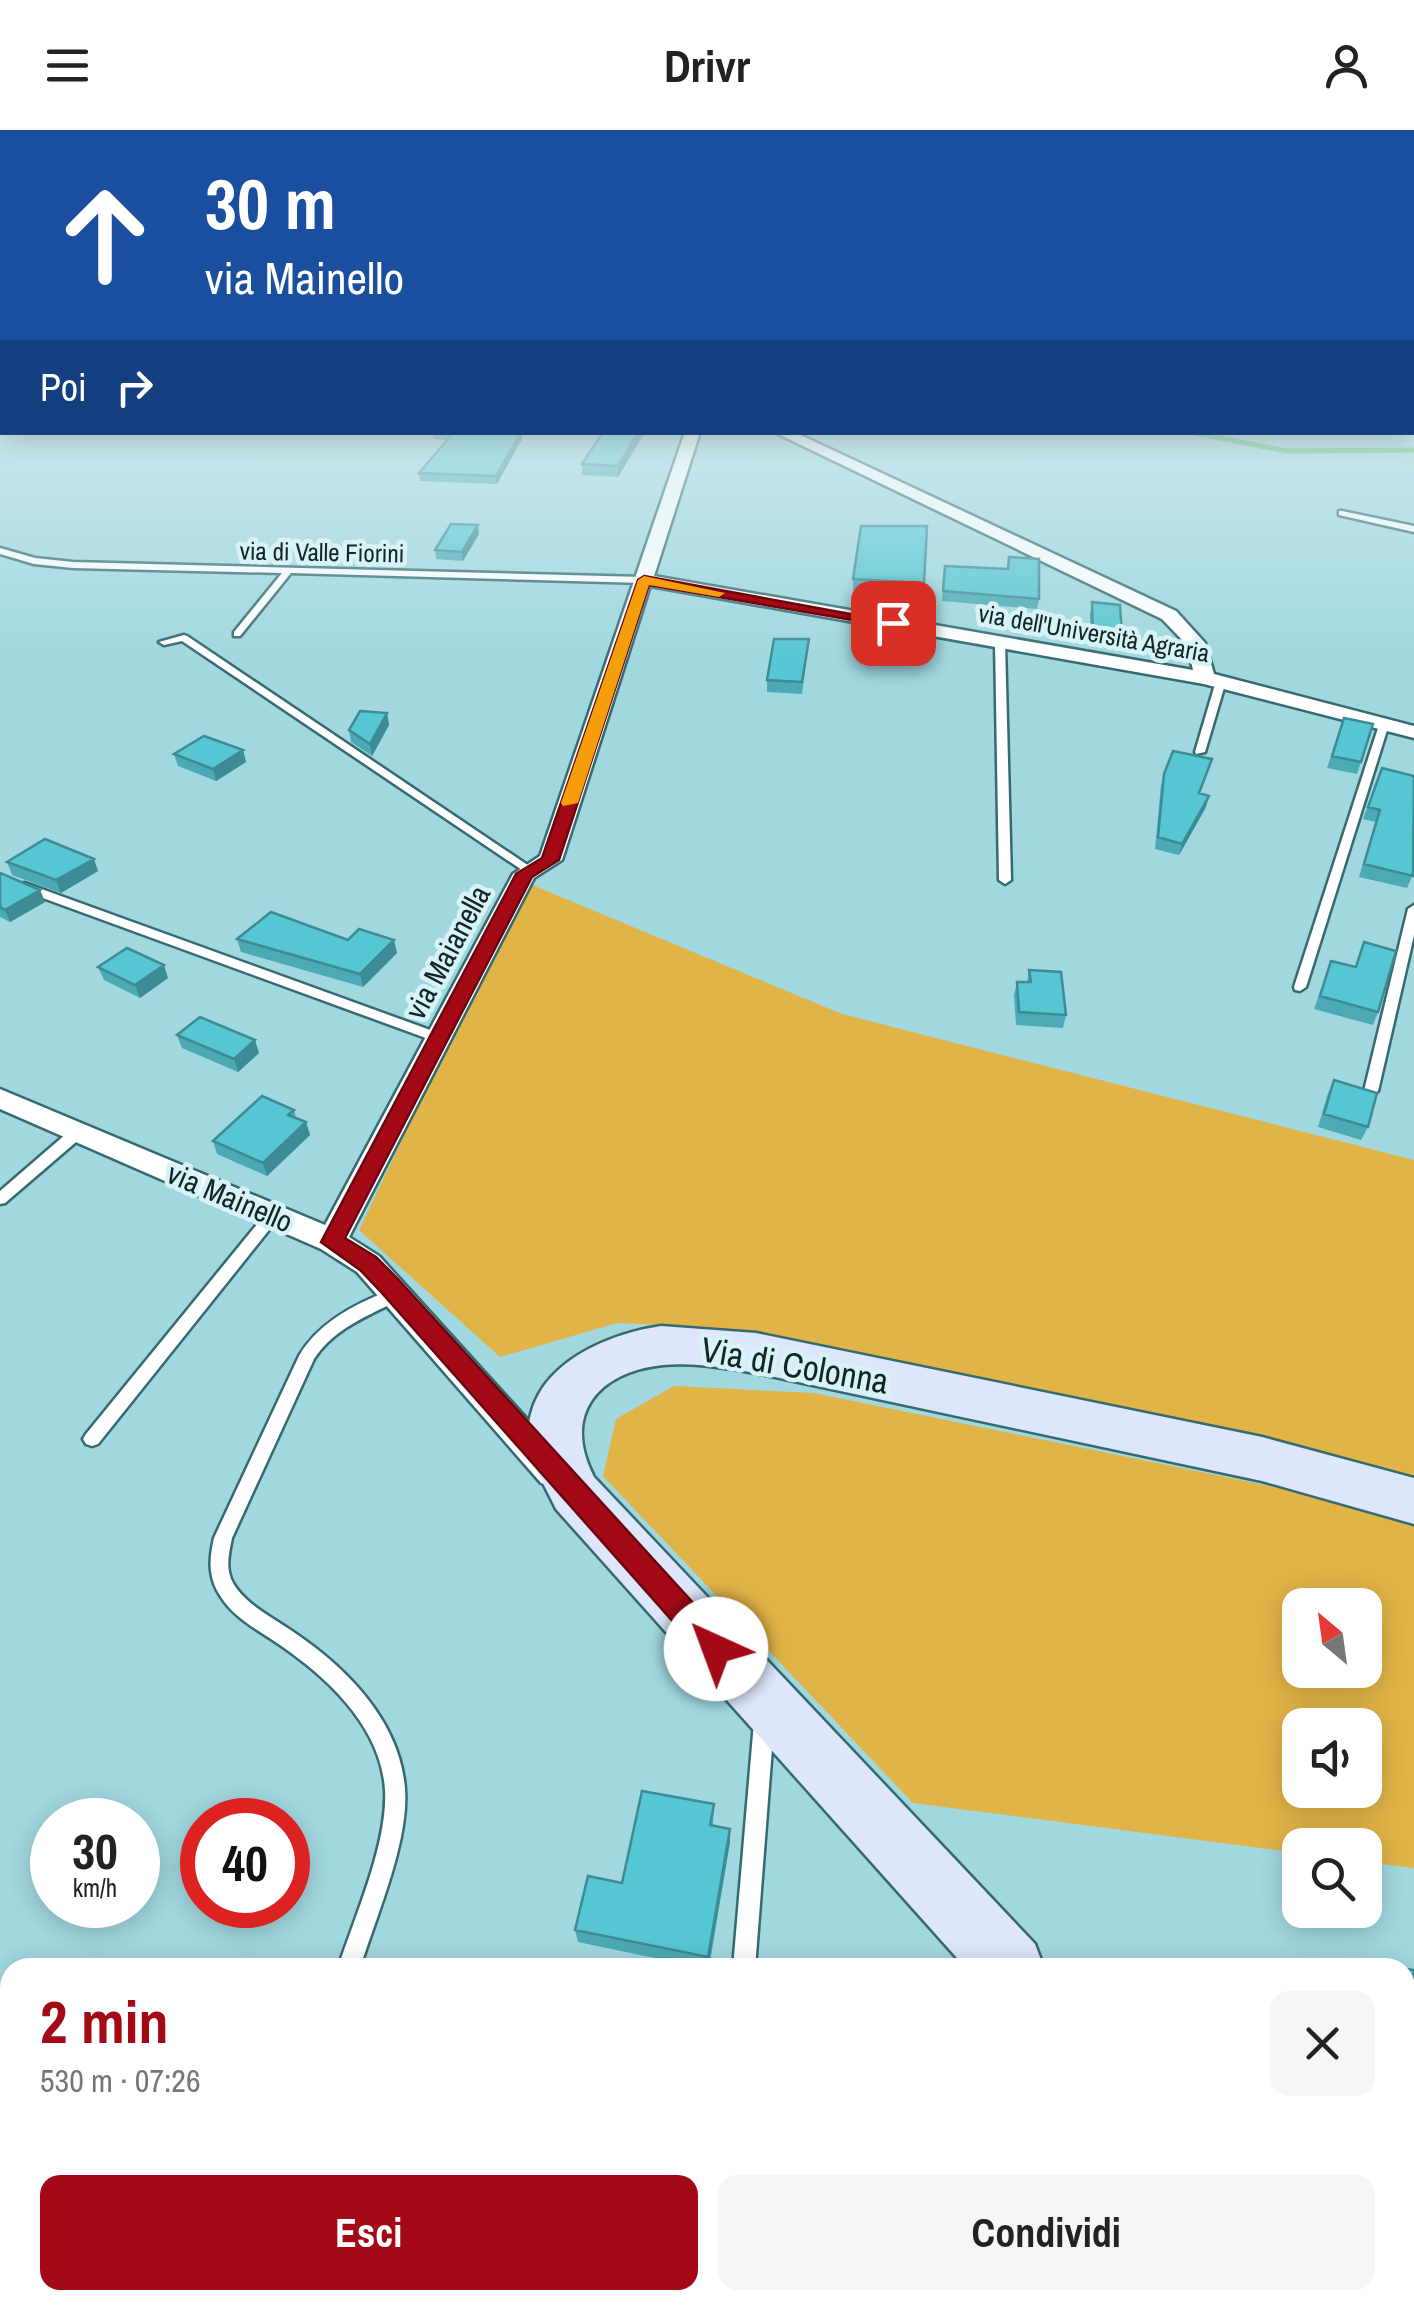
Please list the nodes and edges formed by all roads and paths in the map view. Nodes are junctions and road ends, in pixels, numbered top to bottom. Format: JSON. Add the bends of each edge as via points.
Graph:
{"nodes":[{"id":1,"x":684,"y":461,"type":"edge"},
{"id":2,"x":843,"y":461,"type":"edge"},
{"id":3,"x":1342,"y":513,"type":"dead end"},
{"id":4,"x":1414,"y":529,"type":"edge"},
{"id":5,"x":0,"y":551,"type":"edge"},
{"id":6,"x":288,"y":571,"type":"junction"},
{"id":7,"x":644,"y":580,"type":"junction"},
{"id":8,"x":237,"y":634,"type":"dead end"},
{"id":9,"x":164,"y":642,"type":"dead end"},
{"id":10,"x":1000,"y":642,"type":"junction"},
{"id":11,"x":1213,"y":679,"type":"junction"},
{"id":12,"x":1384,"y":724,"type":"junction"},
{"id":13,"x":1414,"y":732,"type":"edge"},
{"id":14,"x":1200,"y":752,"type":"edge"},
{"id":15,"x":530,"y":870,"type":"junction"},
{"id":16,"x":7,"y":880,"type":"edge"},
{"id":17,"x":1005,"y":880,"type":"dead end"},
{"id":18,"x":1414,"y":910,"type":"edge"},
{"id":19,"x":1300,"y":986,"type":"dead end"},
{"id":20,"x":439,"y":1038,"type":"junction"},
{"id":21,"x":1370,"y":1091,"type":"edge"},
{"id":22,"x":0,"y":1098,"type":"edge"},
{"id":23,"x":78,"y":1132,"type":"junction"},
{"id":24,"x":0,"y":1199,"type":"edge"},
{"id":25,"x":272,"y":1216,"type":"junction"},
{"id":26,"x":332,"y":1242,"type":"junction"},
{"id":27,"x":397,"y":1294,"type":"junction"},
{"id":28,"x":92,"y":1439,"type":"dead end"},
{"id":29,"x":1414,"y":1500,"type":"edge"},
{"id":30,"x":592,"y":1515,"type":"junction"},
{"id":31,"x":765,"y":1702,"type":"junction"},
{"id":32,"x":353,"y":1958,"type":"edge"},
{"id":33,"x":745,"y":1958,"type":"edge"},
{"id":34,"x":1002,"y":1958,"type":"edge"}],
"edges":[{"from":1,"to":7,"type":"street","name":"via Maianella"},
{"from":2,"to":11,"type":"street","via":[[1169,615],[1196,643]]},
{"from":3,"to":4,"type":"lane"},
{"from":5,"to":6,"type":"lane","name":"via di Valle Fiorini","via":[[73,566]]},
{"from":6,"to":7,"type":"lane","name":"via di Valle Fiorini"},
{"from":6,"to":8,"type":"lane"},
{"from":7,"to":10,"type":"street","name":"via dell'Università Agraria"},
{"from":7,"to":15,"type":"street","name":"via Maianella","via":[[550,860]]},
{"from":9,"to":15,"type":"lane","via":[[184,638]]},
{"from":10,"to":11,"type":"street","name":"via dell'Università Agraria"},
{"from":10,"to":17,"type":"lane"},
{"from":11,"to":12,"type":"street","name":"via dell'Università Agraria"},
{"from":11,"to":14,"type":"lane"},
{"from":12,"to":13,"type":"street","name":"via dell'Università Agraria"},
{"from":12,"to":19,"type":"lane"},
{"from":15,"to":20,"type":"street","name":"via Maianella"},
{"from":16,"to":20,"type":"lane"},
{"from":18,"to":21,"type":"lane"},
{"from":20,"to":26,"type":"street","name":"via Maianella"},
{"from":22,"to":23,"type":"street","name":"via Mainello"},
{"from":23,"to":24,"type":"lane"},
{"from":23,"to":25,"type":"street","name":"via Mainello"},
{"from":25,"to":26,"type":"street","name":"via Mainello"},
{"from":25,"to":28,"type":"lane"},
{"from":26,"to":27,"type":"street","name":"via Mainello","via":[[368,1264]]},
{"from":27,"to":30,"type":"street","name":"via Mainello"},
{"from":27,"to":32,"type":"lane","via":[[331,1329],[306,1356],[218,1559],[222,1582],[236,1602],[326,1668],[355,1700],[392,1771],[394,1816]]},
{"from":29,"to":30,"type":"street","name":"Via di Colonna","via":[[1262,1459],[756,1353],[664,1347],[616,1357],[575,1381],[565,1396],[555,1445]]},
{"from":30,"to":31,"type":"street","name":"Via di Colonna"},
{"from":31,"to":33,"type":"lane"},
{"from":31,"to":34,"type":"street","name":"Via di Colonna"}]}
